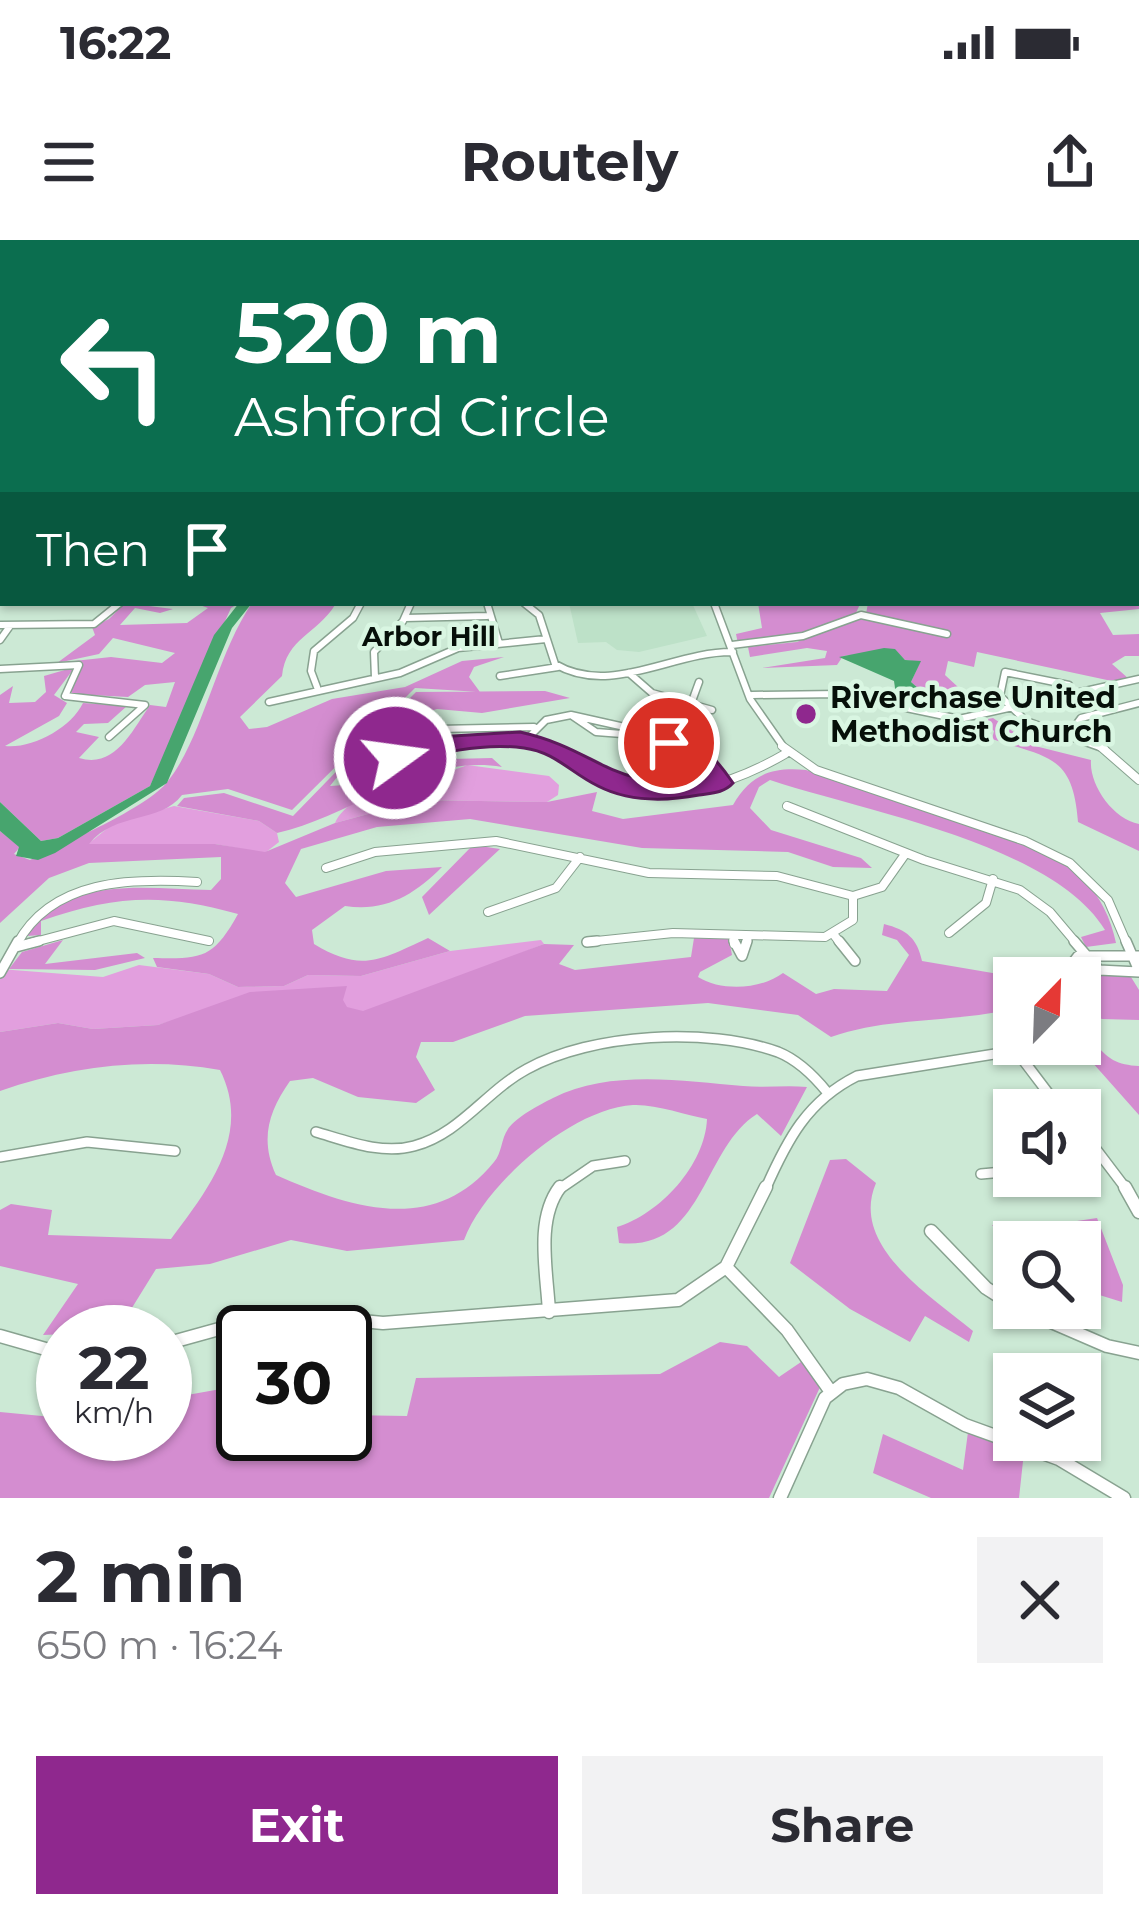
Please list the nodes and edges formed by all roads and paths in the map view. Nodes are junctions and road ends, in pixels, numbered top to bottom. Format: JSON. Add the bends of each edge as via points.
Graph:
{"nodes":[{"id":1,"x":116,"y":606,"type":"edge"},
{"id":2,"x":359,"y":606,"type":"edge"},
{"id":3,"x":410,"y":606,"type":"edge"},
{"id":4,"x":487,"y":606,"type":"edge"},
{"id":5,"x":528,"y":606,"type":"edge"},
{"id":6,"x":715,"y":606,"type":"edge"},
{"id":7,"x":487,"y":616,"type":"junction"},
{"id":8,"x":405,"y":618,"type":"junction"},
{"id":9,"x":0,"y":625,"type":"edge"},
{"id":10,"x":10,"y":626,"type":"junction"},
{"id":11,"x":947,"y":634,"type":"dead end"},
{"id":12,"x":546,"y":638,"type":"junction"},
{"id":13,"x":0,"y":640,"type":"edge"},
{"id":14,"x":499,"y":643,"type":"junction"},
{"id":15,"x":732,"y":645,"type":"junction"},
{"id":16,"x":719,"y":653,"type":"junction"},
{"id":17,"x":740,"y":665,"type":"junction"},
{"id":18,"x":558,"y":667,"type":"junction"},
{"id":19,"x":0,"y":669,"type":"edge"},
{"id":20,"x":633,"y":671,"type":"junction"},
{"id":21,"x":500,"y":676,"type":"dead end"},
{"id":22,"x":374,"y":678,"type":"junction"},
{"id":23,"x":1139,"y":680,"type":"edge"},
{"id":24,"x":700,"y":682,"type":"dead end"},
{"id":25,"x":1069,"y":686,"type":"dead end"},
{"id":26,"x":317,"y":687,"type":"junction"},
{"id":27,"x":752,"y":695,"type":"junction"},
{"id":28,"x":269,"y":702,"type":"dead end"},
{"id":29,"x":692,"y":704,"type":"junction"},
{"id":30,"x":1139,"y":704,"type":"edge"},
{"id":31,"x":1008,"y":709,"type":"junction"},
{"id":32,"x":712,"y":710,"type":"dead end"},
{"id":33,"x":567,"y":713,"type":"junction"},
{"id":34,"x":534,"y":727,"type":"junction"},
{"id":35,"x":674,"y":731,"type":"dead end"},
{"id":36,"x":1070,"y":733,"type":"junction"},
{"id":37,"x":109,"y":737,"type":"dead end"},
{"id":38,"x":526,"y":740,"type":"junction"},
{"id":39,"x":783,"y":753,"type":"junction"},
{"id":40,"x":401,"y":755,"type":"junction"},
{"id":41,"x":359,"y":766,"type":"dead end"},
{"id":42,"x":1139,"y":780,"type":"edge"},
{"id":43,"x":721,"y":783,"type":"junction"},
{"id":44,"x":788,"y":806,"type":"dead end"},
{"id":45,"x":906,"y":854,"type":"junction"},
{"id":46,"x":580,"y":857,"type":"junction"},
{"id":47,"x":326,"y":868,"type":"dead end"},
{"id":48,"x":993,"y":879,"type":"junction"},
{"id":49,"x":197,"y":882,"type":"dead end"},
{"id":50,"x":853,"y":896,"type":"junction"},
{"id":51,"x":488,"y":912,"type":"dead end"},
{"id":52,"x":950,"y":933,"type":"dead end"},
{"id":53,"x":733,"y":935,"type":"junction"},
{"id":54,"x":834,"y":935,"type":"junction"},
{"id":55,"x":748,"y":936,"type":"junction"},
{"id":56,"x":209,"y":941,"type":"dead end"},
{"id":57,"x":587,"y":942,"type":"dead end"},
{"id":58,"x":16,"y":946,"type":"junction"},
{"id":59,"x":1085,"y":954,"type":"junction"},
{"id":60,"x":1136,"y":955,"type":"edge"},
{"id":61,"x":1079,"y":957,"type":"edge"},
{"id":62,"x":1088,"y":957,"type":"edge"},
{"id":63,"x":855,"y":961,"type":"dead end"},
{"id":64,"x":1101,"y":970,"type":"edge"},
{"id":65,"x":1139,"y":971,"type":"edge"},
{"id":66,"x":0,"y":973,"type":"edge"},
{"id":67,"x":993,"y":1054,"type":"edge"},
{"id":68,"x":1027,"y":1065,"type":"edge"},
{"id":69,"x":1045,"y":1089,"type":"edge"},
{"id":70,"x":827,"y":1092,"type":"junction"},
{"id":71,"x":316,"y":1132,"type":"dead end"},
{"id":72,"x":175,"y":1151,"type":"dead end"},
{"id":73,"x":1101,"y":1153,"type":"edge"},
{"id":74,"x":0,"y":1157,"type":"edge"},
{"id":75,"x":625,"y":1161,"type":"dead end"},
{"id":76,"x":993,"y":1173,"type":"edge"},
{"id":77,"x":981,"y":1174,"type":"dead end"},
{"id":78,"x":1139,"y":1212,"type":"edge"},
{"id":79,"x":931,"y":1231,"type":"dead end"},
{"id":80,"x":726,"y":1267,"type":"junction"},
{"id":81,"x":993,"y":1291,"type":"edge"},
{"id":82,"x":549,"y":1312,"type":"junction"},
{"id":83,"x":1067,"y":1329,"type":"edge"},
{"id":84,"x":0,"y":1336,"type":"edge"},
{"id":85,"x":192,"y":1337,"type":"edge"},
{"id":86,"x":36,"y":1346,"type":"edge"},
{"id":87,"x":1139,"y":1353,"type":"edge"},
{"id":88,"x":831,"y":1392,"type":"junction"},
{"id":89,"x":780,"y":1498,"type":"edge"},
{"id":90,"x":1124,"y":1498,"type":"edge"}],
"edges":[{"from":1,"to":10,"type":"street","via":[[94,624]]},
{"from":2,"to":26,"type":"street","via":[[314,651]]},
{"from":3,"to":8,"type":"street"},
{"from":4,"to":7,"type":"street"},
{"from":5,"to":12,"type":"street"},
{"from":6,"to":15,"type":"street"},
{"from":7,"to":8,"type":"street"},
{"from":7,"to":14,"type":"street"},
{"from":8,"to":22,"type":"street","via":[[375,649]]},
{"from":9,"to":10,"type":"street"},
{"from":10,"to":13,"type":"street"},
{"from":11,"to":15,"type":"street","via":[[861,615],[803,636]]},
{"from":12,"to":14,"type":"street"},
{"from":12,"to":18,"type":"street"},
{"from":14,"to":22,"type":"street"},
{"from":15,"to":16,"type":"street"},
{"from":15,"to":16,"type":"street"},
{"from":15,"to":17,"type":"street"},
{"from":16,"to":17,"type":"street"},
{"from":16,"to":20,"type":"street"},
{"from":17,"to":27,"type":"street"},
{"from":18,"to":20,"type":"street","via":[[593,680]]},
{"from":18,"to":21,"type":"street"},
{"from":19,"to":37,"type":"street","via":[[79,665],[65,696],[145,705]]},
{"from":20,"to":29,"type":"street","via":[[647,691]]},
{"from":22,"to":26,"type":"street"},
{"from":23,"to":31,"type":"street"},
{"from":24,"to":29,"type":"street"},
{"from":25,"to":31,"type":"street","via":[[1003,671],[1000,696]]},
{"from":26,"to":28,"type":"street"},
{"from":27,"to":31,"type":"street","via":[[839,694],[946,719]]},
{"from":27,"to":39,"type":"street"},
{"from":29,"to":32,"type":"street"},
{"from":30,"to":36,"type":"street","via":[[1081,718]]},
{"from":31,"to":36,"type":"street"},
{"from":33,"to":33,"type":"street","via":[[573,713],[629,728],[601,734]]},
{"from":33,"to":34,"type":"street"},
{"from":34,"to":38,"type":"street"},
{"from":34,"to":40,"type":"street","via":[[428,730],[400,741]]},
{"from":35,"to":43,"type":"street","via":[[668,746],[702,756]]},
{"from":36,"to":42,"type":"street","via":[[1115,751]]},
{"from":38,"to":40,"type":"street","via":[[444,743]]},
{"from":38,"to":43,"type":"street","via":[[636,789]]},
{"from":39,"to":43,"type":"street"},
{"from":39,"to":60,"type":"street","via":[[1058,856],[1104,895]]},
{"from":40,"to":41,"type":"street"},
{"from":44,"to":45,"type":"street"},
{"from":45,"to":48,"type":"street"},
{"from":45,"to":50,"type":"street","via":[[882,887]]},
{"from":46,"to":47,"type":"street","via":[[479,841],[366,854]]},
{"from":46,"to":50,"type":"street","via":[[658,874],[777,875]]},
{"from":46,"to":51,"type":"street","via":[[556,888]]},
{"from":48,"to":52,"type":"street","via":[[986,903]]},
{"from":48,"to":59,"type":"street","via":[[1042,904]]},
{"from":49,"to":58,"type":"street","via":[[77,890],[35,917]]},
{"from":50,"to":54,"type":"street","via":[[853,920]]},
{"from":53,"to":55,"type":"street"},
{"from":53,"to":55,"type":"street","via":[[742,956]]},
{"from":53,"to":57,"type":"street"},
{"from":54,"to":55,"type":"street"},
{"from":54,"to":63,"type":"street"},
{"from":56,"to":58,"type":"street","via":[[114,921]]},
{"from":58,"to":66,"type":"street"},
{"from":59,"to":60,"type":"street"},
{"from":59,"to":61,"type":"street"},
{"from":59,"to":62,"type":"street"},
{"from":60,"to":65,"type":"street"},
{"from":64,"to":65,"type":"street"},
{"from":67,"to":70,"type":"street","via":[[874,1072]]},
{"from":68,"to":69,"type":"street"},
{"from":70,"to":71,"type":"street","via":[[779,1053],[680,1042],[542,1061],[416,1146],[380,1148]]},
{"from":70,"to":80,"type":"street","via":[[797,1125]]},
{"from":72,"to":74,"type":"street","via":[[88,1142]]},
{"from":73,"to":78,"type":"street"},
{"from":75,"to":82,"type":"street","via":[[581,1167],[552,1196],[545,1221]]},
{"from":76,"to":77,"type":"street"},
{"from":79,"to":81,"type":"street"},
{"from":80,"to":82,"type":"street","via":[[669,1302]]},
{"from":80,"to":88,"type":"street","via":[[787,1330]]},
{"from":82,"to":85,"type":"street","via":[[383,1323],[277,1313]]},
{"from":83,"to":87,"type":"street"},
{"from":84,"to":86,"type":"street"},
{"from":88,"to":89,"type":"street"},
{"from":88,"to":90,"type":"street","via":[[860,1380],[886,1383]]}]}
